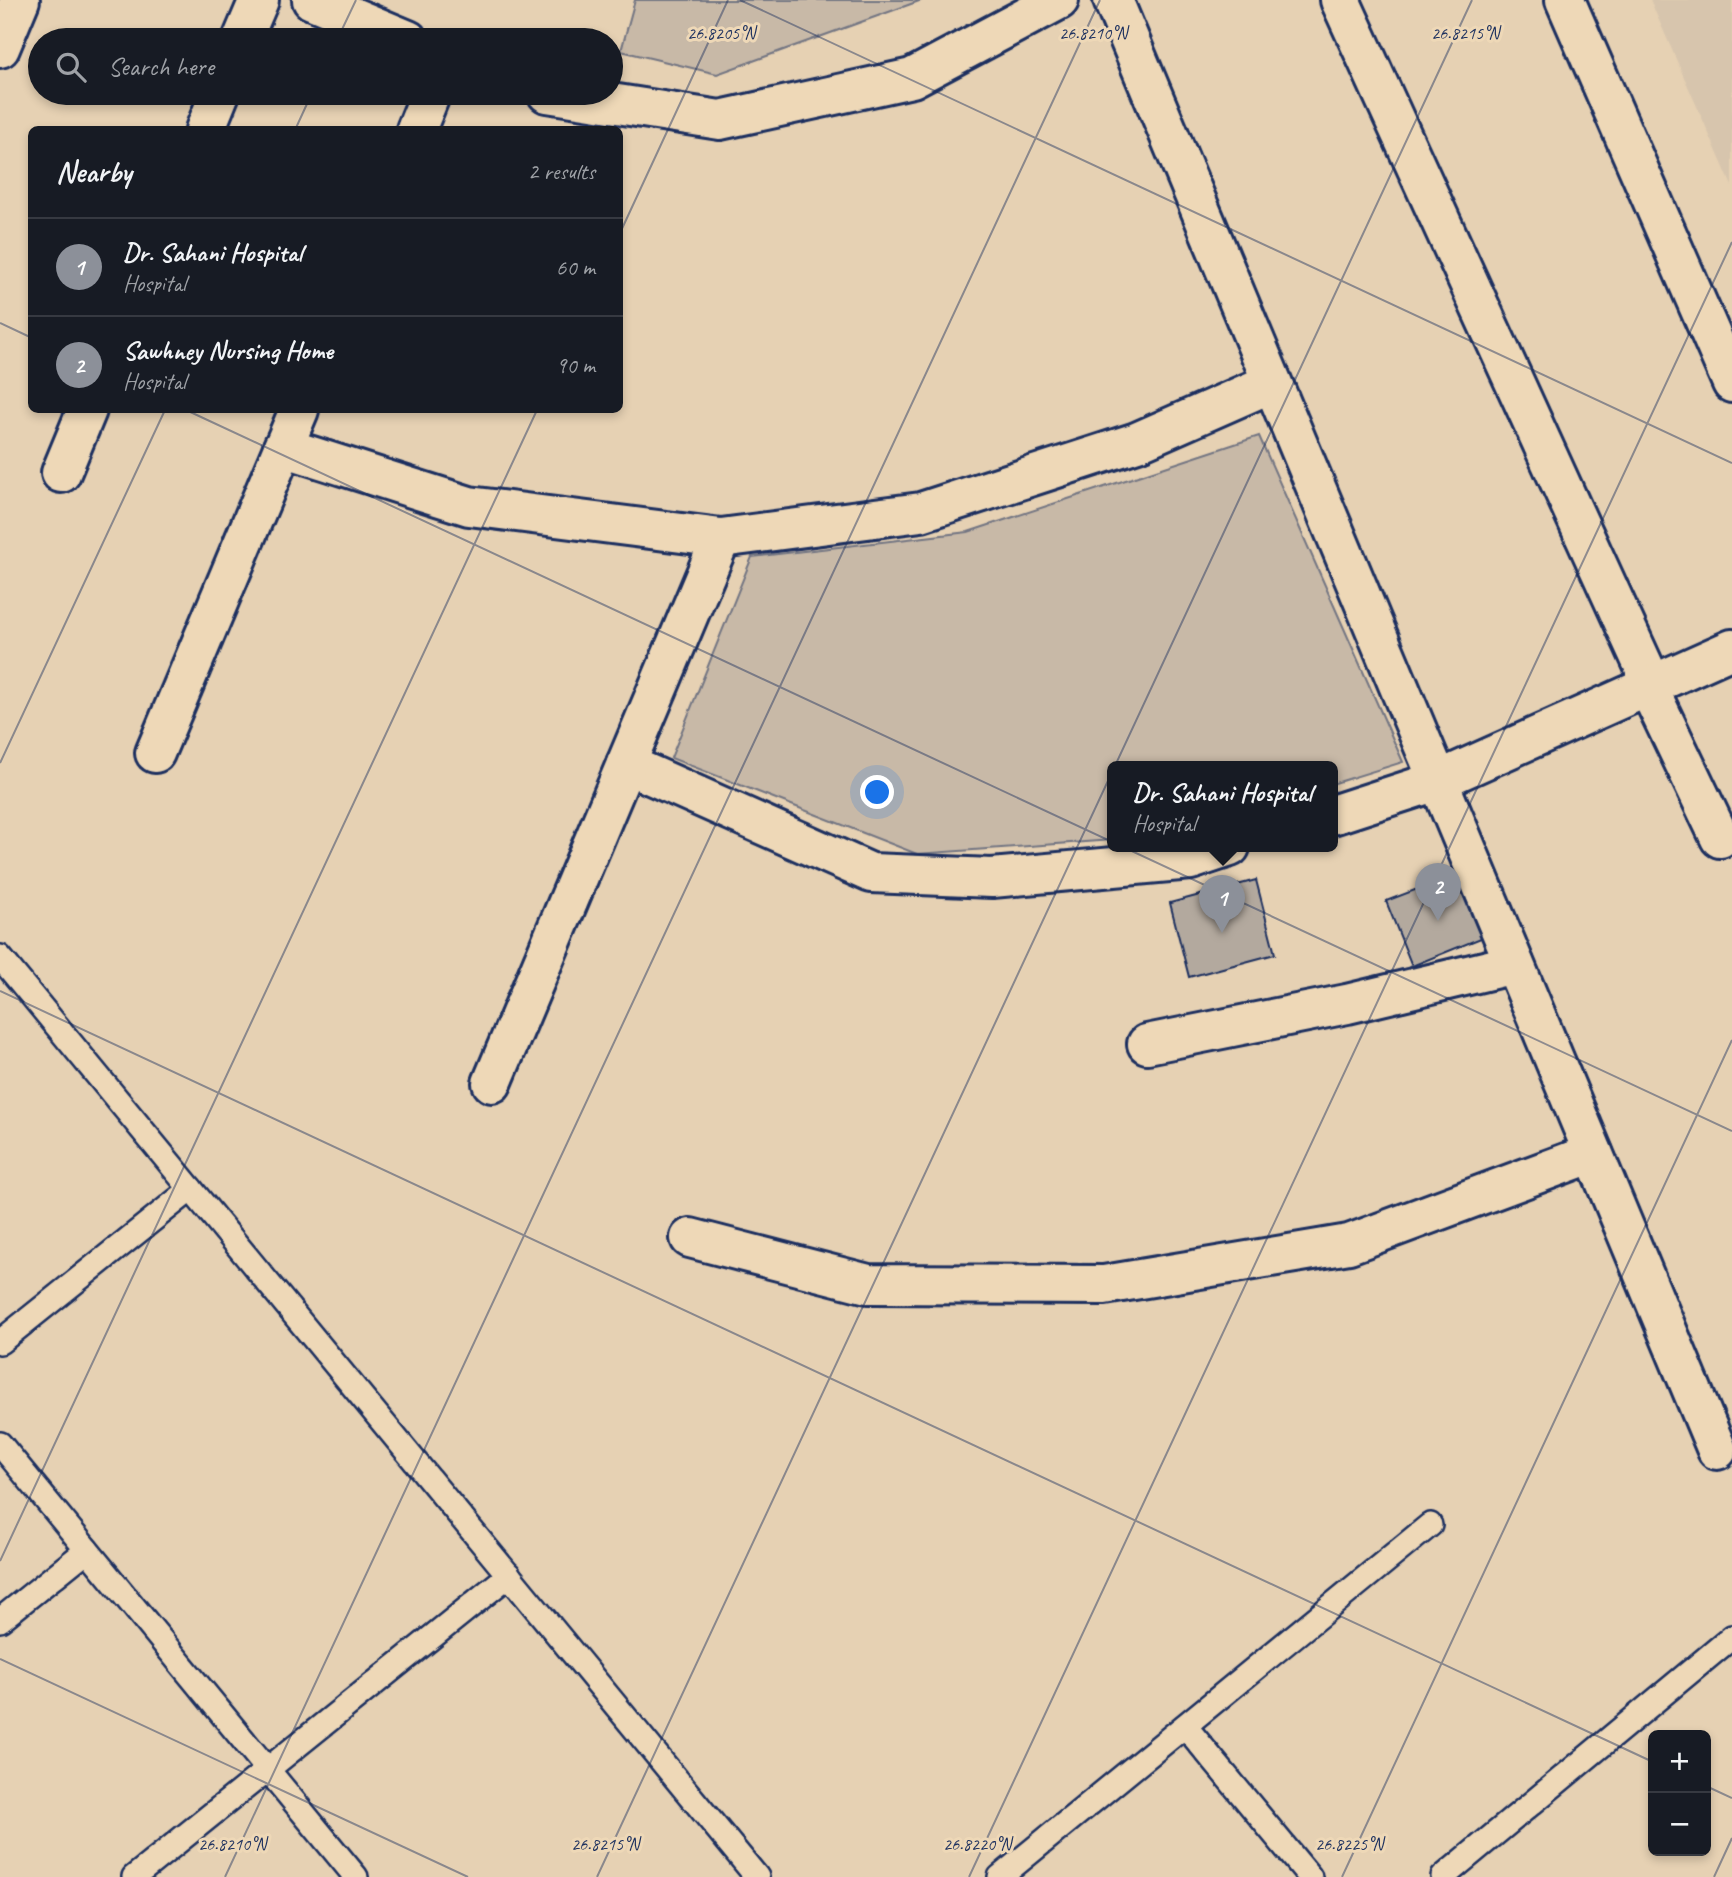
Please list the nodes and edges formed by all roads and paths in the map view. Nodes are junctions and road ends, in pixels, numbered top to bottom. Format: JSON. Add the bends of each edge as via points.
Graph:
{"nodes":[{"id":1,"x":20,"y":0,"type":"edge"},
{"id":2,"x":259,"y":0,"type":"edge"},
{"id":3,"x":312,"y":0,"type":"edge"},
{"id":4,"x":1059,"y":0,"type":"edge"},
{"id":5,"x":1113,"y":0,"type":"edge"},
{"id":6,"x":1340,"y":0,"type":"edge"},
{"id":7,"x":1565,"y":0,"type":"edge"},
{"id":8,"x":247,"y":28,"type":"edge"},
{"id":9,"x":379,"y":28,"type":"edge"},
{"id":10,"x":0,"y":48,"type":"edge"},
{"id":11,"x":215,"y":105,"type":"edge"},
{"id":12,"x":426,"y":105,"type":"edge"},
{"id":13,"x":623,"y":105,"type":"edge"},
{"id":14,"x":207,"y":126,"type":"edge"},
{"id":15,"x":418,"y":126,"type":"edge"},
{"id":16,"x":1271,"y":383,"type":"junction"},
{"id":17,"x":1732,"y":383,"type":"edge"},
{"id":18,"x":86,"y":413,"type":"edge"},
{"id":19,"x":298,"y":413,"type":"edge"},
{"id":20,"x":283,"y":447,"type":"junction"},
{"id":21,"x":61,"y":473,"type":"dead end"},
{"id":22,"x":722,"y":538,"type":"junction"},
{"id":23,"x":1732,"y":649,"type":"edge"},
{"id":24,"x":1652,"y":684,"type":"junction"},
{"id":25,"x":155,"y":753,"type":"dead end"},
{"id":26,"x":626,"y":764,"type":"junction"},
{"id":27,"x":1437,"y":781,"type":"junction"},
{"id":28,"x":1338,"y":812,"type":"edge"},
{"id":29,"x":1720,"y":838,"type":"dead end"},
{"id":30,"x":1215,"y":852,"type":"edge"},
{"id":31,"x":1,"y":960,"type":"edge"},
{"id":32,"x":1514,"y":964,"type":"junction"},
{"id":33,"x":1147,"y":1044,"type":"dead end"},
{"id":34,"x":492,"y":1083,"type":"dead end"},
{"id":35,"x":1593,"y":1153,"type":"junction"},
{"id":36,"x":191,"y":1189,"type":"junction"},
{"id":37,"x":690,"y":1238,"type":"dead end"},
{"id":38,"x":0,"y":1342,"type":"edge"},
{"id":39,"x":0,"y":1444,"type":"edge"},
{"id":40,"x":1717,"y":1450,"type":"dead end"},
{"id":41,"x":1430,"y":1525,"type":"dead end"},
{"id":42,"x":87,"y":1550,"type":"junction"},
{"id":43,"x":509,"y":1575,"type":"junction"},
{"id":44,"x":0,"y":1620,"type":"edge"},
{"id":45,"x":1732,"y":1637,"type":"edge"},
{"id":46,"x":1185,"y":1726,"type":"junction"},
{"id":47,"x":268,"y":1770,"type":"junction"},
{"id":48,"x":134,"y":1877,"type":"edge"},
{"id":49,"x":356,"y":1877,"type":"edge"},
{"id":50,"x":757,"y":1877,"type":"edge"},
{"id":51,"x":1000,"y":1877,"type":"edge"},
{"id":52,"x":1310,"y":1877,"type":"edge"},
{"id":53,"x":1443,"y":1877,"type":"edge"}],
"edges":[{"from":1,"to":10,"type":"street"},
{"from":2,"to":8,"type":"street"},
{"from":3,"to":9,"type":"street"},
{"from":4,"to":13,"type":"street","via":[[912,78],[720,120]]},
{"from":5,"to":16,"type":"street"},
{"from":6,"to":24,"type":"street"},
{"from":7,"to":17,"type":"street"},
{"from":11,"to":14,"type":"street"},
{"from":12,"to":15,"type":"street"},
{"from":16,"to":22,"type":"street","via":[[1137,442],[921,512]]},
{"from":16,"to":27,"type":"street"},
{"from":18,"to":21,"type":"street"},
{"from":19,"to":20,"type":"street"},
{"from":20,"to":22,"type":"street","via":[[469,506]]},
{"from":20,"to":25,"type":"street"},
{"from":22,"to":26,"type":"street"},
{"from":23,"to":24,"type":"street"},
{"from":24,"to":27,"type":"street"},
{"from":24,"to":29,"type":"street","via":[[1648,687]]},
{"from":26,"to":30,"type":"street","via":[[871,873],[992,878],[1191,860]]},
{"from":26,"to":34,"type":"street"},
{"from":27,"to":28,"type":"street"},
{"from":27,"to":32,"type":"street"},
{"from":31,"to":36,"type":"lane"},
{"from":32,"to":33,"type":"street","via":[[1347,1004]]},
{"from":32,"to":35,"type":"street"},
{"from":35,"to":37,"type":"street","via":[[1349,1244],[1104,1285],[868,1284]]},
{"from":35,"to":40,"type":"street"},
{"from":36,"to":38,"type":"lane"},
{"from":36,"to":43,"type":"lane"},
{"from":39,"to":42,"type":"lane"},
{"from":41,"to":46,"type":"lane"},
{"from":42,"to":44,"type":"lane"},
{"from":42,"to":47,"type":"lane"},
{"from":43,"to":47,"type":"lane"},
{"from":43,"to":50,"type":"lane"},
{"from":45,"to":53,"type":"lane"},
{"from":46,"to":51,"type":"lane"},
{"from":46,"to":52,"type":"lane"},
{"from":47,"to":48,"type":"lane"},
{"from":47,"to":49,"type":"lane"}]}
